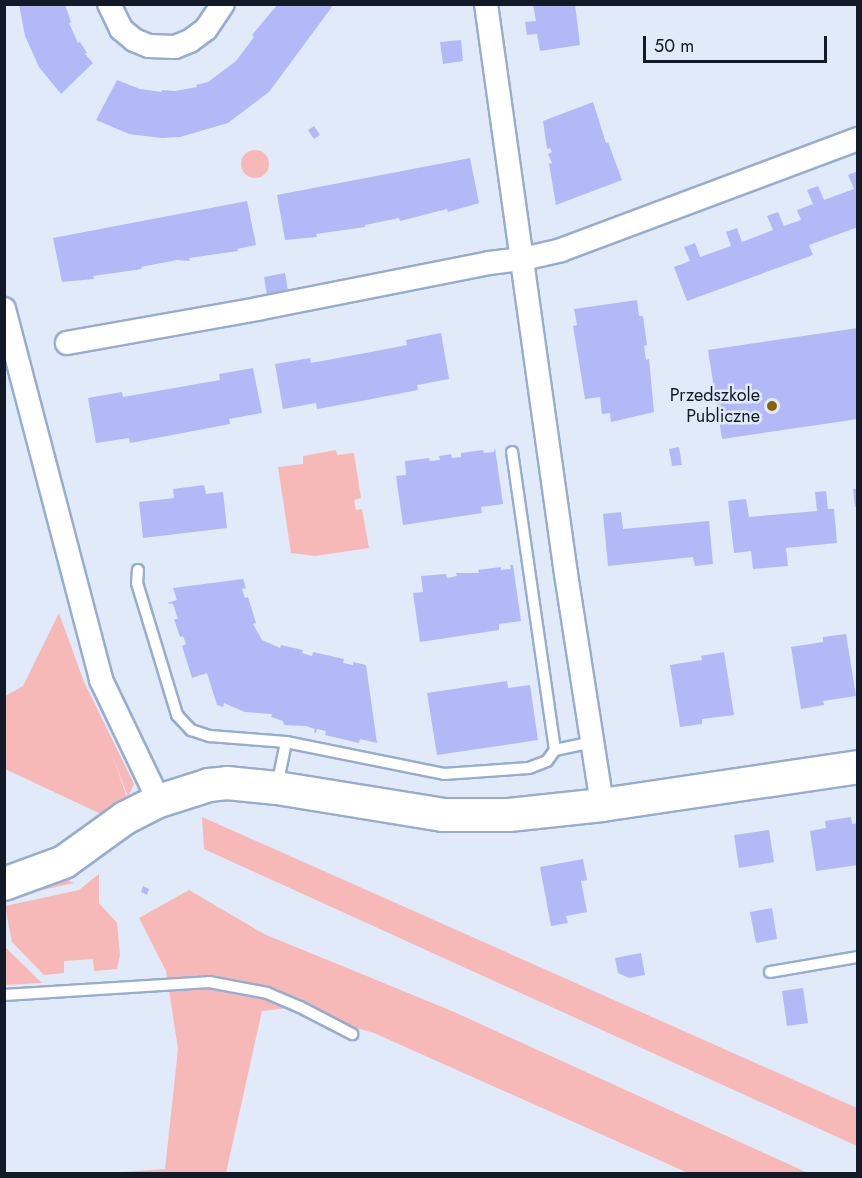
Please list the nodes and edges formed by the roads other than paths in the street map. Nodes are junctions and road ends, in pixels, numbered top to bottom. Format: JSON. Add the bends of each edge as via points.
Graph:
{"nodes":[{"id":1,"x":109,"y":4,"type":"edge"},
{"id":2,"x":223,"y":4,"type":"edge"},
{"id":3,"x":486,"y":4,"type":"edge"},
{"id":4,"x":858,"y":139,"type":"edge"},
{"id":5,"x":523,"y":259,"type":"junction"},
{"id":6,"x":4,"y":309,"type":"edge"},
{"id":7,"x":67,"y":342,"type":"dead end"},
{"id":8,"x":512,"y":452,"type":"dead end"},
{"id":9,"x":138,"y":570,"type":"dead end"},
{"id":10,"x":286,"y":742,"type":"junction"},
{"id":11,"x":592,"y":742,"type":"junction"},
{"id":12,"x":555,"y":750,"type":"junction"},
{"id":13,"x":858,"y":767,"type":"edge"},
{"id":14,"x":277,"y":788,"type":"junction"},
{"id":15,"x":159,"y":801,"type":"junction"},
{"id":16,"x":602,"y":805,"type":"junction"},
{"id":17,"x":4,"y":884,"type":"edge"},
{"id":18,"x":858,"y":957,"type":"edge"},
{"id":19,"x":770,"y":972,"type":"dead end"},
{"id":20,"x":4,"y":995,"type":"edge"},
{"id":21,"x":352,"y":1034,"type":"dead end"}],
"edges":[{"from":1,"to":2,"type":"street","via":[[121,29],[134,40],[149,46],[175,47],[206,29]]},
{"from":3,"to":5,"type":"street"},
{"from":4,"to":5,"type":"street","via":[[561,250]]},
{"from":5,"to":7,"type":"street"},
{"from":5,"to":11,"type":"street"},
{"from":6,"to":15,"type":"street","via":[[101,680]]},
{"from":8,"to":12,"type":"lane"},
{"from":9,"to":10,"type":"lane","via":[[138,583],[177,715],[191,730],[210,736]]},
{"from":10,"to":12,"type":"lane","via":[[444,774],[529,768],[547,761]]},
{"from":10,"to":14,"type":"lane"},
{"from":11,"to":12,"type":"lane"},
{"from":11,"to":16,"type":"street"},
{"from":13,"to":16,"type":"street"},
{"from":14,"to":15,"type":"street","via":[[227,783],[195,788]]},
{"from":14,"to":16,"type":"street","via":[[451,815],[509,815]]},
{"from":15,"to":17,"type":"street","via":[[125,818],[64,862]]},
{"from":18,"to":19,"type":"lane"},
{"from":20,"to":21,"type":"lane","via":[[209,982],[267,993]]}]}
